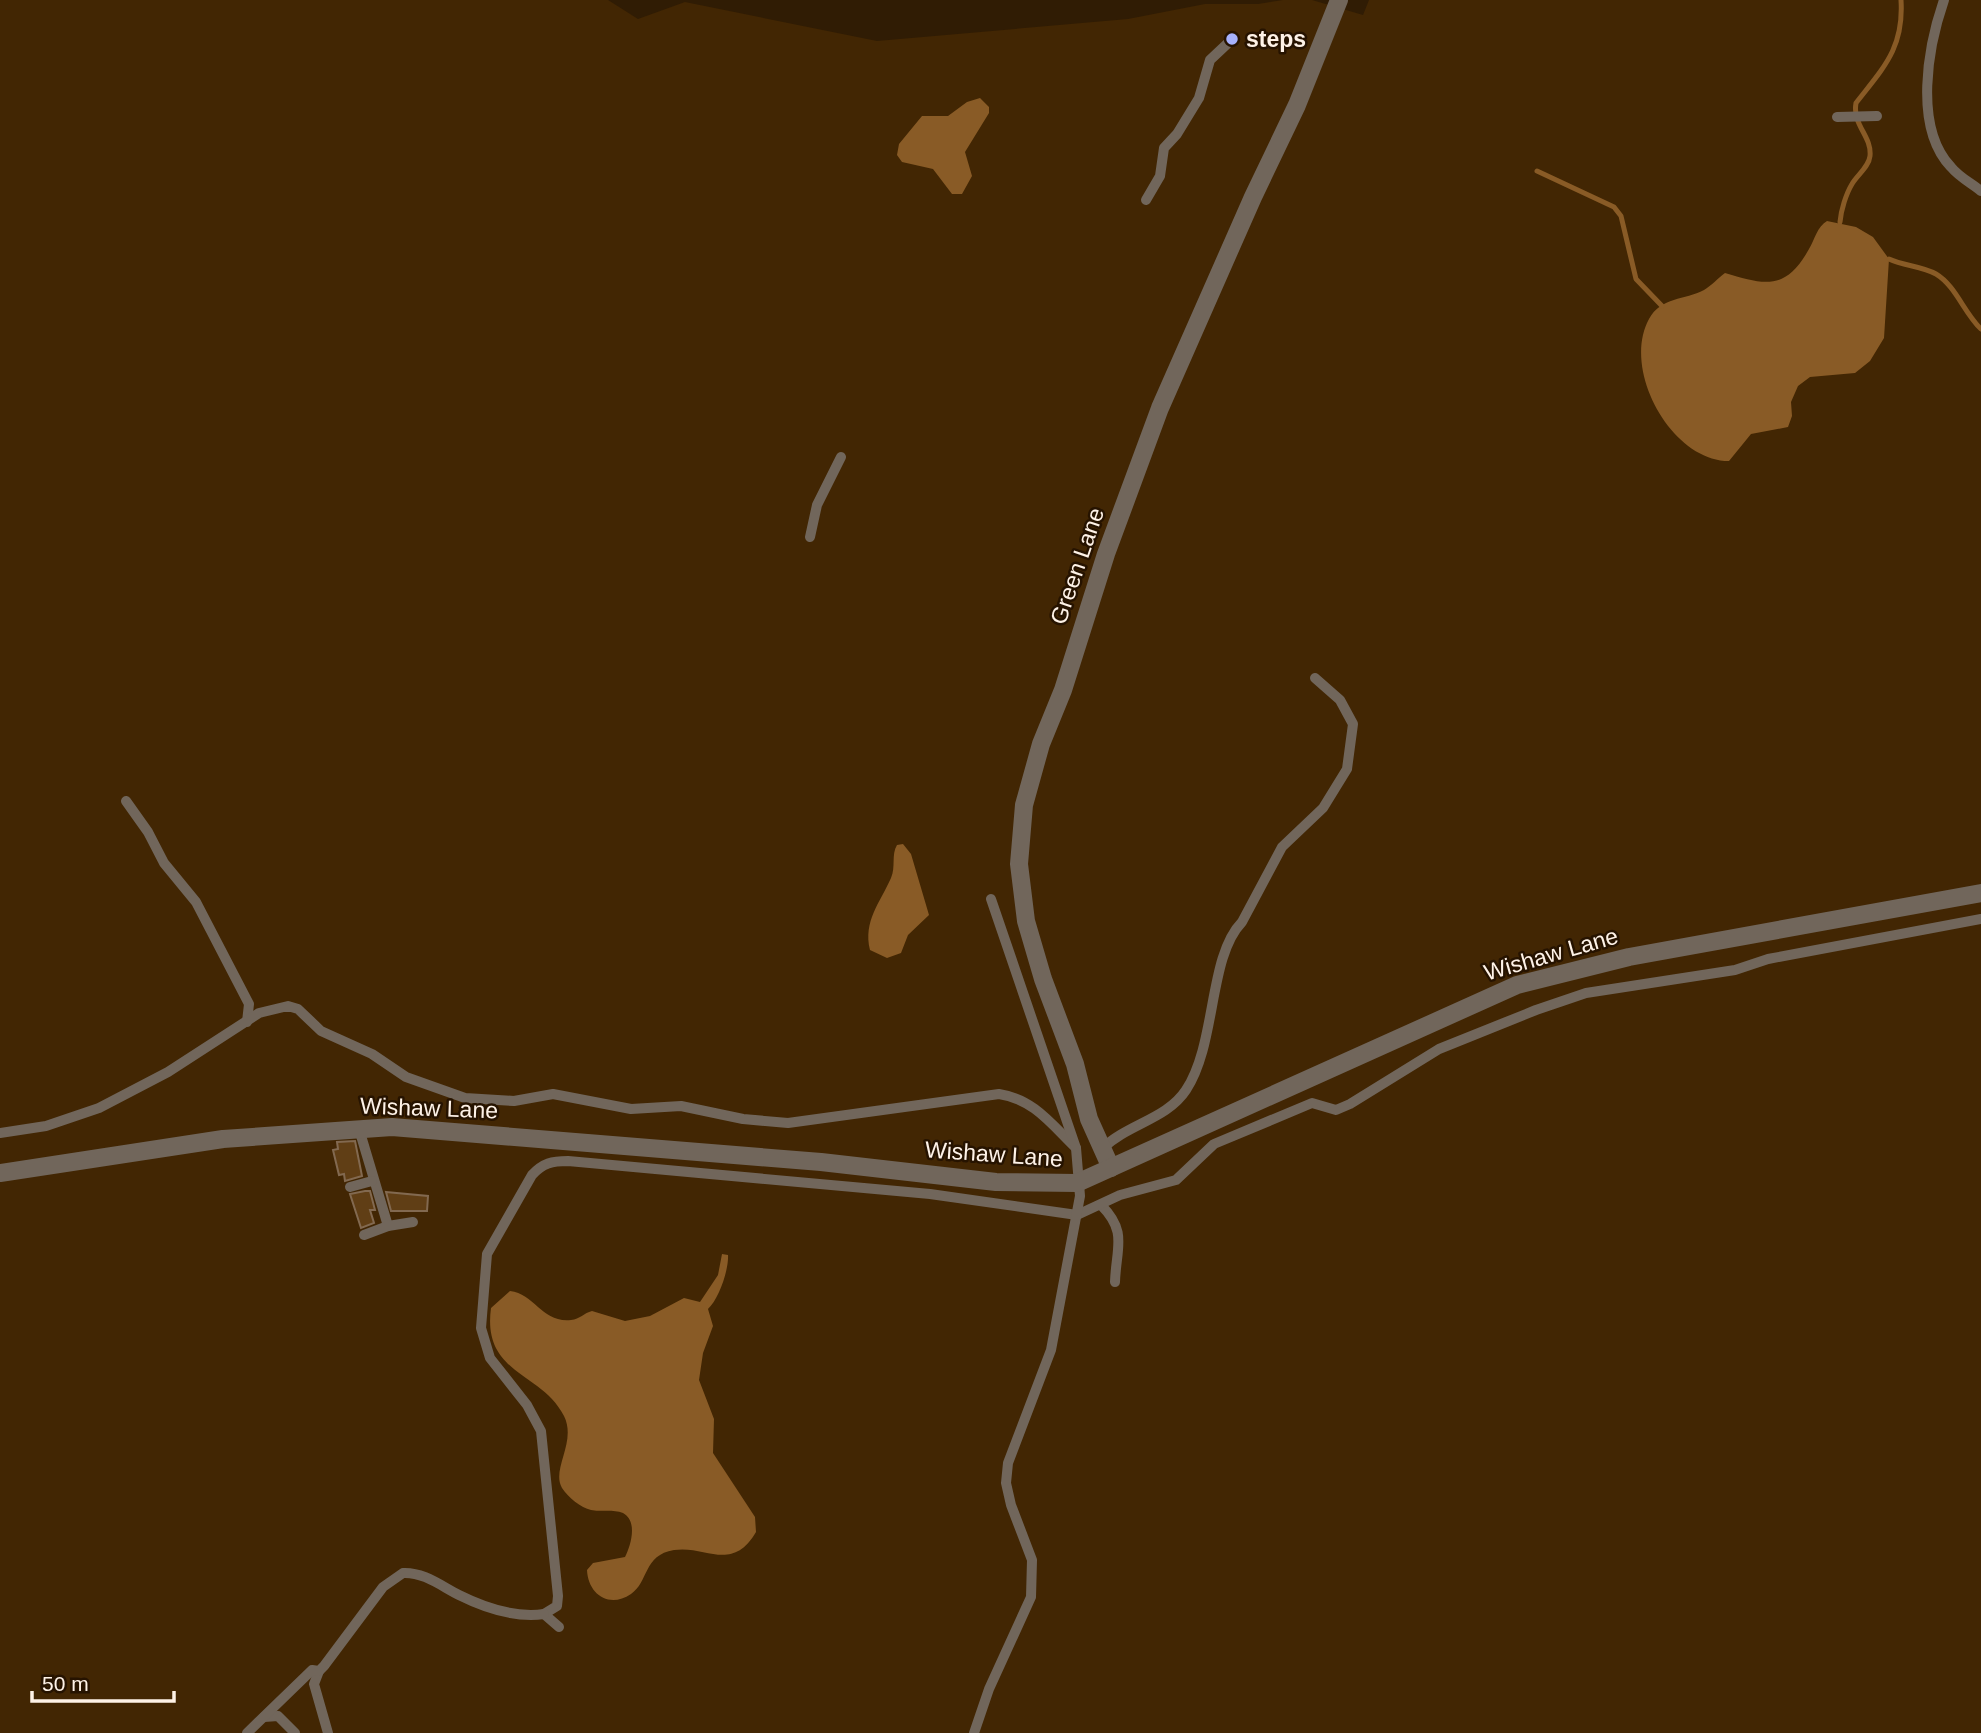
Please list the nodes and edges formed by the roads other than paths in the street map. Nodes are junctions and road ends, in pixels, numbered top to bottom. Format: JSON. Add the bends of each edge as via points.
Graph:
{"nodes":[{"id":1,"x":1339,"y":0,"type":"edge"},
{"id":2,"x":1944,"y":0,"type":"edge"},
{"id":3,"x":1227,"y":44,"type":"dead end"},
{"id":4,"x":1877,"y":116,"type":"dead end"},
{"id":5,"x":1837,"y":117,"type":"dead end"},
{"id":6,"x":1981,"y":191,"type":"edge"},
{"id":7,"x":1146,"y":200,"type":"dead end"},
{"id":8,"x":841,"y":457,"type":"dead end"},
{"id":9,"x":810,"y":537,"type":"dead end"},
{"id":10,"x":1315,"y":678,"type":"dead end"},
{"id":11,"x":126,"y":801,"type":"dead end"},
{"id":12,"x":1981,"y":893,"type":"edge"},
{"id":13,"x":991,"y":899,"type":"dead end"},
{"id":14,"x":1981,"y":919,"type":"edge"},
{"id":15,"x":247,"y":1022,"type":"junction"},
{"id":16,"x":359,"y":1129,"type":"junction"},
{"id":17,"x":0,"y":1133,"type":"edge"},
{"id":18,"x":1076,"y":1147,"type":"junction"},
{"id":19,"x":1103,"y":1148,"type":"junction"},
{"id":20,"x":1111,"y":1168,"type":"junction"},
{"id":21,"x":0,"y":1173,"type":"edge"},
{"id":22,"x":372,"y":1181,"type":"junction"},
{"id":23,"x":1077,"y":1184,"type":"junction"},
{"id":24,"x":350,"y":1188,"type":"dead end"},
{"id":25,"x":1101,"y":1205,"type":"junction"},
{"id":26,"x":1077,"y":1215,"type":"junction"},
{"id":27,"x":413,"y":1222,"type":"dead end"},
{"id":28,"x":388,"y":1226,"type":"junction"},
{"id":29,"x":364,"y":1235,"type":"dead end"},
{"id":30,"x":1115,"y":1282,"type":"dead end"},
{"id":31,"x":557,"y":1606,"type":"junction"},
{"id":32,"x":544,"y":1614,"type":"junction"},
{"id":33,"x":319,"y":1671,"type":"junction"},
{"id":34,"x":303,"y":1681,"type":"junction"},
{"id":35,"x":314,"y":1684,"type":"junction"},
{"id":36,"x":277,"y":1711,"type":"junction"},
{"id":37,"x":247,"y":1733,"type":"edge"},
{"id":38,"x":295,"y":1733,"type":"edge"},
{"id":39,"x":328,"y":1733,"type":"edge"},
{"id":40,"x":974,"y":1733,"type":"edge"}],
"edges":[{"from":1,"to":19,"type":"street","name":"Green Lane","via":[[1297,106],[1160,408],[1041,744],[1024,805],[1018,864],[1026,921],[1089,1119]]},
{"from":2,"to":6,"type":"lane","via":[[1927,64],[1928,107],[1946,160]]},
{"from":3,"to":7,"type":"lane","via":[[1210,60],[1199,98],[1164,148],[1160,176]]},
{"from":4,"to":5,"type":"lane"},
{"from":8,"to":9,"type":"lane","via":[[817,505]]},
{"from":10,"to":19,"type":"lane","via":[[1340,700],[1353,724],[1347,769],[1324,808],[1282,847],[1234,930],[1222,962],[1204,1053],[1186,1091],[1169,1108]]},
{"from":11,"to":15,"type":"lane","via":[[164,863],[196,902],[249,1004]]},
{"from":12,"to":20,"type":"street","name":"Wishaw Lane","via":[[1629,957],[1517,985]]},
{"from":13,"to":18,"type":"lane"},
{"from":14,"to":25,"type":"lane","via":[[1768,958],[1735,970],[1586,993],[1439,1049],[1336,1110],[1312,1103],[1236,1133],[1200,1155],[1176,1180]]},
{"from":15,"to":17,"type":"lane","via":[[168,1072],[99,1108],[46,1126]]},
{"from":15,"to":18,"type":"lane","via":[[275,1008],[298,1009],[334,1039],[372,1054],[425,1086],[465,1098],[514,1101],[554,1094],[631,1109],[681,1106],[789,1124],[999,1094],[1032,1105]]},
{"from":16,"to":21,"type":"street","name":"Wishaw Lane","via":[[232,1138]]},
{"from":16,"to":22,"type":"lane"},
{"from":16,"to":23,"type":"street","name":"Wishaw Lane","via":[[487,1133],[996,1182]]},
{"from":18,"to":23,"type":"lane"},
{"from":19,"to":20,"type":"street","name":"Green Lane"},
{"from":20,"to":23,"type":"street","name":"Wishaw Lane"},
{"from":22,"to":24,"type":"lane"},
{"from":22,"to":28,"type":"lane"},
{"from":23,"to":26,"type":"lane"},
{"from":25,"to":26,"type":"lane"},
{"from":25,"to":30,"type":"lane","via":[[1118,1226]]},
{"from":26,"to":31,"type":"lane","via":[[930,1194],[568,1161],[541,1165],[487,1254],[481,1328],[490,1358],[541,1431]]},
{"from":26,"to":40,"type":"lane","via":[[1051,1350],[1008,1463],[1011,1505],[1032,1560],[1031,1597],[984,1700]]},
{"from":27,"to":28,"type":"lane"},
{"from":28,"to":29,"type":"lane"},
{"from":31,"to":32,"type":"lane"},
{"from":31,"to":32,"type":"lane","via":[[559,1628]]},
{"from":32,"to":33,"type":"lane","via":[[490,1608],[428,1578],[403,1573],[383,1587]]},
{"from":33,"to":34,"type":"lane","via":[[312,1670]]},
{"from":33,"to":35,"type":"lane"},
{"from":34,"to":35,"type":"lane"},
{"from":34,"to":36,"type":"lane"},
{"from":35,"to":39,"type":"lane"},
{"from":36,"to":37,"type":"lane"},
{"from":36,"to":38,"type":"lane"}]}
